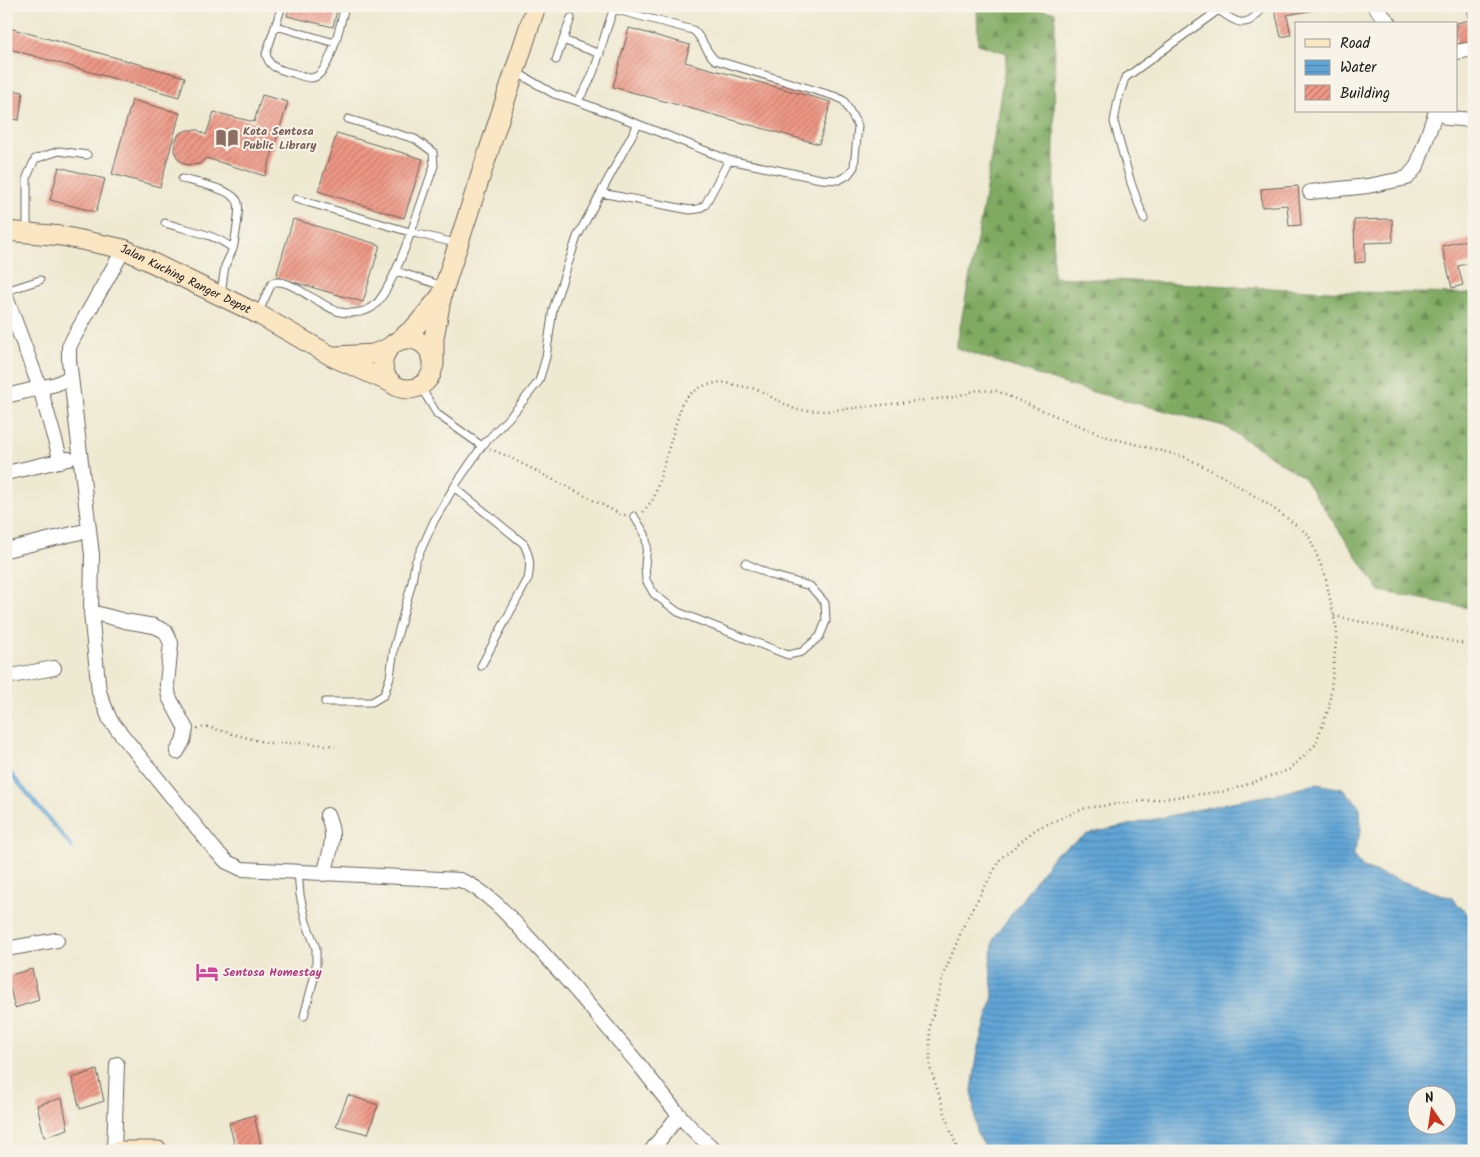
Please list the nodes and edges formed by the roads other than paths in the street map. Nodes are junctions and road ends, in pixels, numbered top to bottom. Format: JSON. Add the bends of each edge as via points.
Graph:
{"nodes":[{"id":1,"x":282,"y":6,"type":"edge"},
{"id":2,"x":345,"y":6,"type":"edge"},
{"id":3,"x":536,"y":6,"type":"edge"},
{"id":4,"x":1374,"y":6,"type":"edge"},
{"id":5,"x":614,"y":8,"type":"edge"},
{"id":6,"x":1222,"y":8,"type":"edge"},
{"id":7,"x":1260,"y":10,"type":"dead end"},
{"id":8,"x":571,"y":18,"type":"dead end"},
{"id":9,"x":1388,"y":22,"type":"edge"},
{"id":10,"x":276,"y":26,"type":"junction"},
{"id":11,"x":563,"y":40,"type":"junction"},
{"id":12,"x":335,"y":43,"type":"junction"},
{"id":13,"x":1474,"y":49,"type":"edge"},
{"id":14,"x":1458,"y":52,"type":"edge"},
{"id":15,"x":600,"y":54,"type":"junction"},
{"id":16,"x":556,"y":60,"type":"dead end"},
{"id":17,"x":516,"y":72,"type":"junction"},
{"id":18,"x":577,"y":102,"type":"junction"},
{"id":19,"x":1436,"y":112,"type":"edge"},
{"id":20,"x":1438,"y":112,"type":"edge"},
{"id":21,"x":348,"y":119,"type":"dead end"},
{"id":22,"x":1474,"y":120,"type":"edge"},
{"id":23,"x":638,"y":124,"type":"junction"},
{"id":24,"x":88,"y":155,"type":"dead end"},
{"id":25,"x":729,"y":160,"type":"junction"},
{"id":26,"x":182,"y":179,"type":"dead end"},
{"id":27,"x":1310,"y":192,"type":"dead end"},
{"id":28,"x":601,"y":193,"type":"junction"},
{"id":29,"x":296,"y":199,"type":"dead end"},
{"id":30,"x":1144,"y":219,"type":"dead end"},
{"id":31,"x":164,"y":223,"type":"dead end"},
{"id":32,"x":6,"y":230,"type":"edge"},
{"id":33,"x":410,"y":232,"type":"junction"},
{"id":34,"x":27,"y":233,"type":"junction"},
{"id":35,"x":6,"y":237,"type":"edge"},
{"id":36,"x":459,"y":244,"type":"junction"},
{"id":37,"x":124,"y":249,"type":"junction"},
{"id":38,"x":233,"y":249,"type":"junction"},
{"id":39,"x":396,"y":271,"type":"junction"},
{"id":40,"x":40,"y":280,"type":"dead end"},
{"id":41,"x":444,"y":290,"type":"junction"},
{"id":42,"x":6,"y":291,"type":"edge"},
{"id":43,"x":6,"y":296,"type":"edge"},
{"id":44,"x":221,"y":296,"type":"junction"},
{"id":45,"x":258,"y":314,"type":"junction"},
{"id":46,"x":11,"y":325,"type":"edge"},
{"id":47,"x":393,"y":344,"type":"junction"},
{"id":48,"x":333,"y":357,"type":"junction"},
{"id":49,"x":434,"y":365,"type":"junction"},
{"id":50,"x":71,"y":376,"type":"junction"},
{"id":51,"x":392,"y":383,"type":"junction"},
{"id":52,"x":420,"y":386,"type":"junction"},
{"id":53,"x":40,"y":388,"type":"junction"},
{"id":54,"x":6,"y":396,"type":"edge"},
{"id":55,"x":482,"y":446,"type":"junction"},
{"id":56,"x":79,"y":457,"type":"junction"},
{"id":57,"x":61,"y":461,"type":"junction"},
{"id":58,"x":6,"y":473,"type":"edge"},
{"id":59,"x":454,"y":487,"type":"junction"},
{"id":60,"x":634,"y":516,"type":"road end"},
{"id":61,"x":89,"y":530,"type":"junction"},
{"id":62,"x":6,"y":550,"type":"edge"},
{"id":63,"x":745,"y":563,"type":"dead end"},
{"id":64,"x":91,"y":612,"type":"junction"},
{"id":65,"x":481,"y":666,"type":"dead end"},
{"id":66,"x":54,"y":668,"type":"dead end"},
{"id":67,"x":6,"y":677,"type":"edge"},
{"id":68,"x":325,"y":702,"type":"dead end"},
{"id":69,"x":177,"y":752,"type":"dead end"},
{"id":70,"x":327,"y":815,"type":"dead end"},
{"id":71,"x":298,"y":872,"type":"junction"},
{"id":72,"x":324,"y":874,"type":"junction"},
{"id":73,"x":57,"y":940,"type":"dead end"},
{"id":74,"x":6,"y":949,"type":"edge"},
{"id":75,"x":304,"y":1016,"type":"dead end"},
{"id":76,"x":117,"y":1064,"type":"dead end"},
{"id":77,"x":680,"y":1115,"type":"junction"},
{"id":78,"x":114,"y":1151,"type":"edge"},
{"id":79,"x":118,"y":1151,"type":"edge"},
{"id":80,"x":158,"y":1151,"type":"edge"},
{"id":81,"x":651,"y":1151,"type":"edge"},
{"id":82,"x":717,"y":1151,"type":"edge"}],
"edges":[{"from":1,"to":10,"type":"lane"},
{"from":2,"to":12,"type":"lane"},
{"from":3,"to":17,"type":"street"},
{"from":4,"to":9,"type":"street"},
{"from":5,"to":15,"type":"lane"},
{"from":5,"to":25,"type":"lane","via":[[693,30],[700,35],[709,55],[715,60],[837,97],[844,101],[858,126],[854,167],[839,180]]},
{"from":6,"to":7,"type":"lane","via":[[1232,20],[1245,23],[1253,20]]},
{"from":6,"to":30,"type":"lane","via":[[1125,78],[1114,122]]},
{"from":8,"to":11,"type":"lane"},
{"from":10,"to":12,"type":"lane"},
{"from":10,"to":12,"type":"lane","via":[[266,54],[272,67],[312,78],[318,76],[324,72]]},
{"from":11,"to":15,"type":"lane"},
{"from":11,"to":16,"type":"lane"},
{"from":13,"to":14,"type":"street"},
{"from":15,"to":18,"type":"lane"},
{"from":17,"to":18,"type":"lane","via":[[554,94]]},
{"from":17,"to":36,"type":"street"},
{"from":18,"to":23,"type":"lane"},
{"from":19,"to":27,"type":"street","via":[[1417,166],[1406,178]]},
{"from":20,"to":22,"type":"street","via":[[1448,118]]},
{"from":21,"to":33,"type":"lane","via":[[415,139],[433,152],[434,166]]},
{"from":23,"to":25,"type":"lane"},
{"from":23,"to":28,"type":"lane"},
{"from":24,"to":34,"type":"lane","via":[[59,151],[35,159],[27,177]]},
{"from":25,"to":28,"type":"lane","via":[[705,205],[698,209]]},
{"from":26,"to":38,"type":"lane","via":[[224,190],[238,202]]},
{"from":28,"to":55,"type":"lane","via":[[577,237],[554,309],[539,380]]},
{"from":29,"to":33,"type":"lane"},
{"from":31,"to":38,"type":"lane","via":[[226,243]]},
{"from":32,"to":34,"type":"street","name":"Jalan Kuching Ranger Depot"},
{"from":33,"to":36,"type":"lane"},
{"from":33,"to":39,"type":"lane"},
{"from":34,"to":35,"type":"street","name":"Jalan Kuching Ranger Depot"},
{"from":34,"to":37,"type":"street","name":"Jalan Kuching Ranger Depot","via":[[62,236]]},
{"from":36,"to":41,"type":"street"},
{"from":37,"to":44,"type":"street","name":"Jalan Kuching Ranger Depot"},
{"from":37,"to":50,"type":"street","via":[[69,347]]},
{"from":38,"to":44,"type":"lane","via":[[225,266]]},
{"from":39,"to":41,"type":"lane"},
{"from":39,"to":45,"type":"lane","via":[[382,297],[371,308],[340,312],[278,281],[272,283]]},
{"from":40,"to":42,"type":"lane"},
{"from":41,"to":47,"type":"street","via":[[416,326]]},
{"from":41,"to":49,"type":"street","via":[[434,338]]},
{"from":43,"to":46,"type":"street"},
{"from":44,"to":45,"type":"street","name":"Jalan Kuching Ranger Depot"},
{"from":45,"to":48,"type":"street","name":"Jalan Kuching Ranger Depot"},
{"from":46,"to":53,"type":"street"},
{"from":47,"to":48,"type":"street","via":[[373,354]]},
{"from":47,"to":49,"type":"street","via":[[410,339],[420,342],[428,349]]},
{"from":47,"to":51,"type":"street","via":[[383,362],[384,371]]},
{"from":48,"to":51,"type":"street","name":"Jalan Kuching Ranger Depot"},
{"from":49,"to":52,"type":"street","via":[[428,380]]},
{"from":50,"to":53,"type":"street"},
{"from":50,"to":56,"type":"street"},
{"from":51,"to":52,"type":"street","via":[[408,389]]},
{"from":52,"to":55,"type":"lane","via":[[437,414]]},
{"from":53,"to":54,"type":"street"},
{"from":53,"to":57,"type":"street"},
{"from":55,"to":59,"type":"lane"},
{"from":56,"to":57,"type":"street"},
{"from":56,"to":61,"type":"street"},
{"from":57,"to":58,"type":"street"},
{"from":59,"to":65,"type":"lane","via":[[524,544],[531,565],[528,579]]},
{"from":59,"to":68,"type":"lane","via":[[415,563],[384,696],[372,702]]},
{"from":60,"to":63,"type":"lane","via":[[645,534],[646,580],[654,594],[678,612],[788,656],[802,652],[820,636],[826,621],[825,603],[810,586],[771,576]]},
{"from":61,"to":62,"type":"street"},
{"from":61,"to":64,"type":"street","via":[[93,581]]},
{"from":64,"to":69,"type":"street","via":[[165,631],[171,643],[169,697],[186,729]]},
{"from":64,"to":71,"type":"street","via":[[99,692],[110,720],[121,735],[227,862],[242,869]]},
{"from":66,"to":67,"type":"street"},
{"from":70,"to":72,"type":"street","via":[[333,834]]},
{"from":71,"to":72,"type":"street"},
{"from":71,"to":75,"type":"lane","via":[[306,922],[316,948],[316,971]]},
{"from":72,"to":77,"type":"street","via":[[469,883],[507,914],[536,945]]},
{"from":73,"to":74,"type":"street"},
{"from":76,"to":78,"type":"street"},
{"from":77,"to":81,"type":"street"},
{"from":77,"to":82,"type":"street"},
{"from":79,"to":80,"type":"street"}]}
